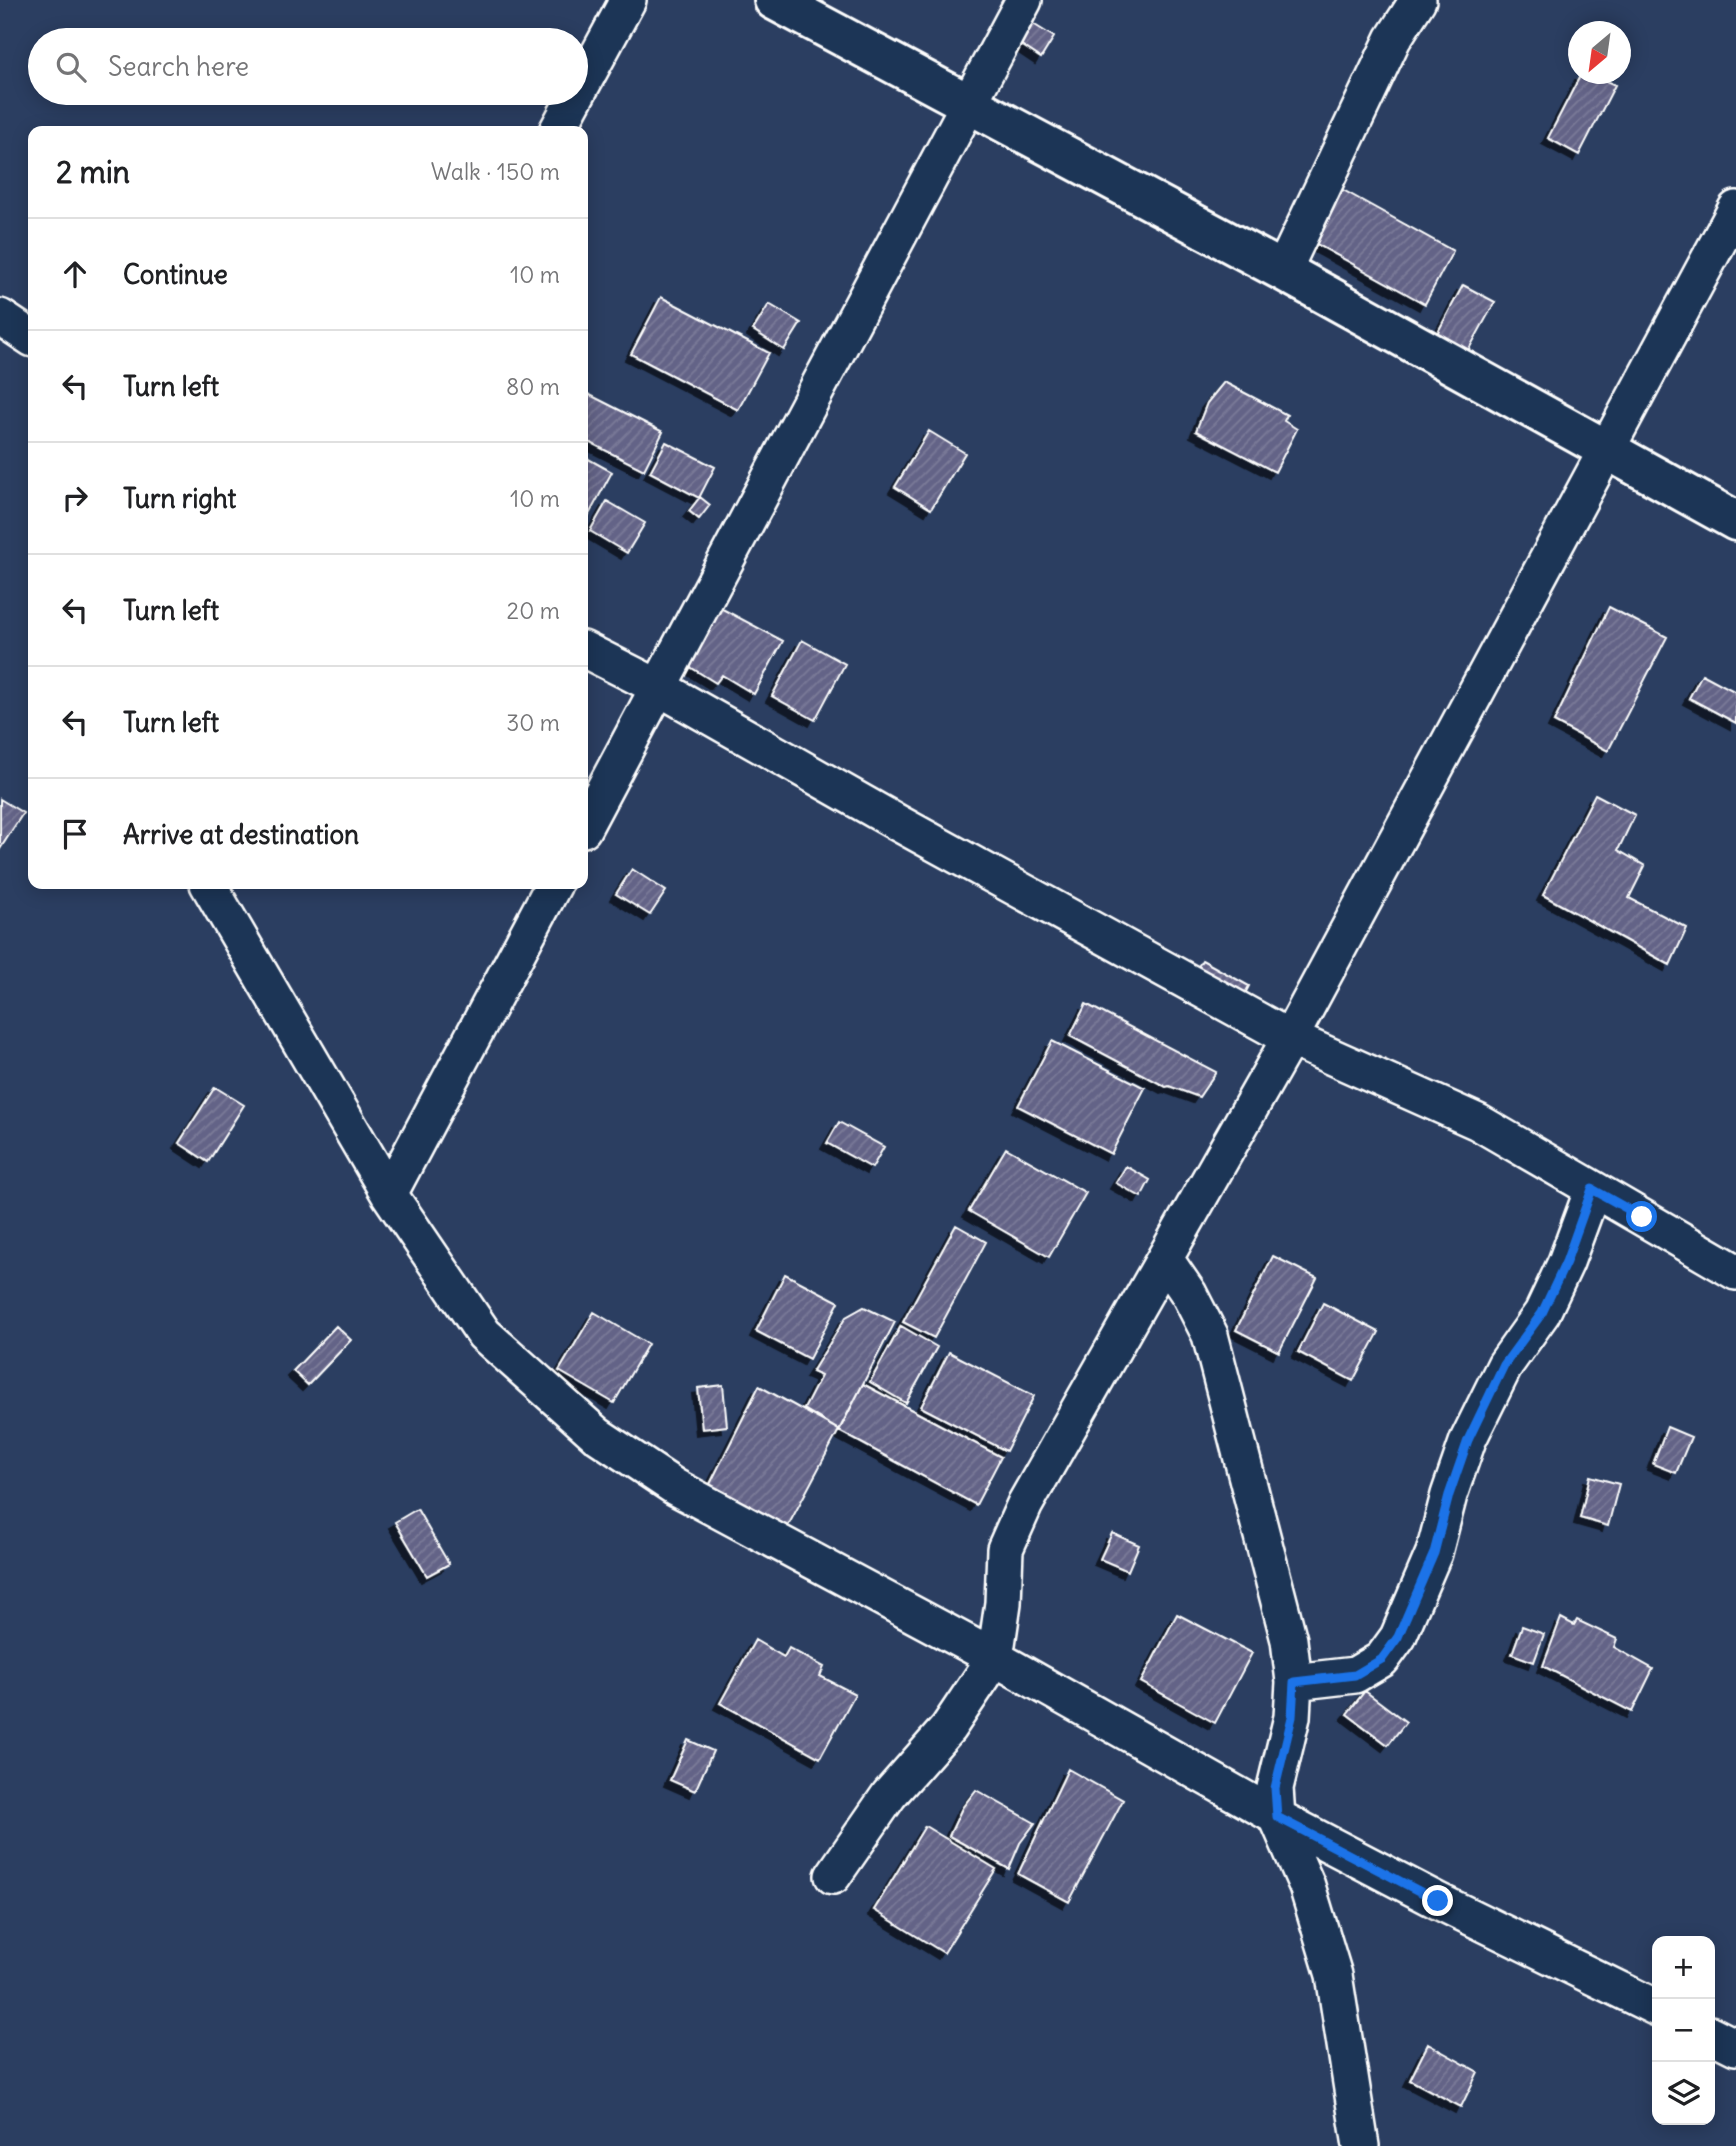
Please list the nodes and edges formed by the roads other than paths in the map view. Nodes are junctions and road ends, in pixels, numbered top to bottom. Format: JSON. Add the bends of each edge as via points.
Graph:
{"nodes":[{"id":1,"x":628,"y":0,"type":"edge"},
{"id":2,"x":774,"y":0,"type":"edge"},
{"id":3,"x":1024,"y":0,"type":"edge"},
{"id":4,"x":1418,"y":0,"type":"edge"},
{"id":5,"x":588,"y":73,"type":"edge"},
{"id":6,"x":570,"y":105,"type":"edge"},
{"id":7,"x":967,"y":105,"type":"junction"},
{"id":8,"x":559,"y":126,"type":"edge"},
{"id":9,"x":1736,"y":209,"type":"edge"},
{"id":10,"x":1283,"y":271,"type":"junction"},
{"id":11,"x":0,"y":317,"type":"edge"},
{"id":12,"x":28,"y":337,"type":"edge"},
{"id":13,"x":1606,"y":449,"type":"junction"},
{"id":14,"x":1736,"y":520,"type":"edge"},
{"id":15,"x":588,"y":652,"type":"edge"},
{"id":16,"x":658,"y":687,"type":"junction"},
{"id":17,"x":588,"y":820,"type":"edge"},
{"id":18,"x":211,"y":889,"type":"edge"},
{"id":19,"x":551,"y":889,"type":"edge"},
{"id":20,"x":1290,"y":1038,"type":"junction"},
{"id":21,"x":1592,"y":1189,"type":"junction"},
{"id":22,"x":389,"y":1194,"type":"junction"},
{"id":23,"x":1165,"y":1259,"type":"junction"},
{"id":24,"x":1736,"y":1272,"type":"edge"},
{"id":25,"x":995,"y":1657,"type":"junction"},
{"id":26,"x":1294,"y":1682,"type":"junction"},
{"id":27,"x":1277,"y":1817,"type":"junction"},
{"id":28,"x":833,"y":1877,"type":"dead end"},
{"id":29,"x":1652,"y":2006,"type":"edge"},
{"id":30,"x":1715,"y":2036,"type":"edge"},
{"id":31,"x":1736,"y":2047,"type":"edge"},
{"id":32,"x":1361,"y":2146,"type":"edge"}],
"edges":[{"from":1,"to":5,"type":"street"},
{"from":2,"to":7,"type":"street"},
{"from":3,"to":7,"type":"street"},
{"from":4,"to":10,"type":"street","via":[[1393,39]]},
{"from":6,"to":8,"type":"street"},
{"from":7,"to":10,"type":"street"},
{"from":7,"to":16,"type":"street"},
{"from":9,"to":13,"type":"street"},
{"from":10,"to":13,"type":"street"},
{"from":11,"to":12,"type":"street"},
{"from":13,"to":14,"type":"street"},
{"from":13,"to":20,"type":"street"},
{"from":15,"to":16,"type":"street"},
{"from":16,"to":17,"type":"street"},
{"from":16,"to":20,"type":"street"},
{"from":18,"to":22,"type":"street"},
{"from":19,"to":22,"type":"street"},
{"from":20,"to":21,"type":"street","via":[[1478,1122]]},
{"from":20,"to":23,"type":"street"},
{"from":21,"to":24,"type":"street"},
{"from":21,"to":26,"type":"street","via":[[1542,1313],[1504,1365],[1468,1440],[1434,1553],[1398,1637],[1382,1659],[1355,1675]]},
{"from":22,"to":25,"type":"street","via":[[484,1334],[597,1434],[675,1486]]},
{"from":23,"to":25,"type":"street","via":[[1005,1549]]},
{"from":23,"to":26,"type":"street","via":[[1210,1335],[1289,1640]]},
{"from":25,"to":27,"type":"street"},
{"from":25,"to":28,"type":"street","via":[[948,1728],[889,1795]]},
{"from":26,"to":27,"type":"street","via":[[1292,1717],[1275,1788]]},
{"from":27,"to":29,"type":"street"},
{"from":27,"to":32,"type":"street","via":[[1307,1886],[1334,1975]]},
{"from":30,"to":31,"type":"street"}]}
